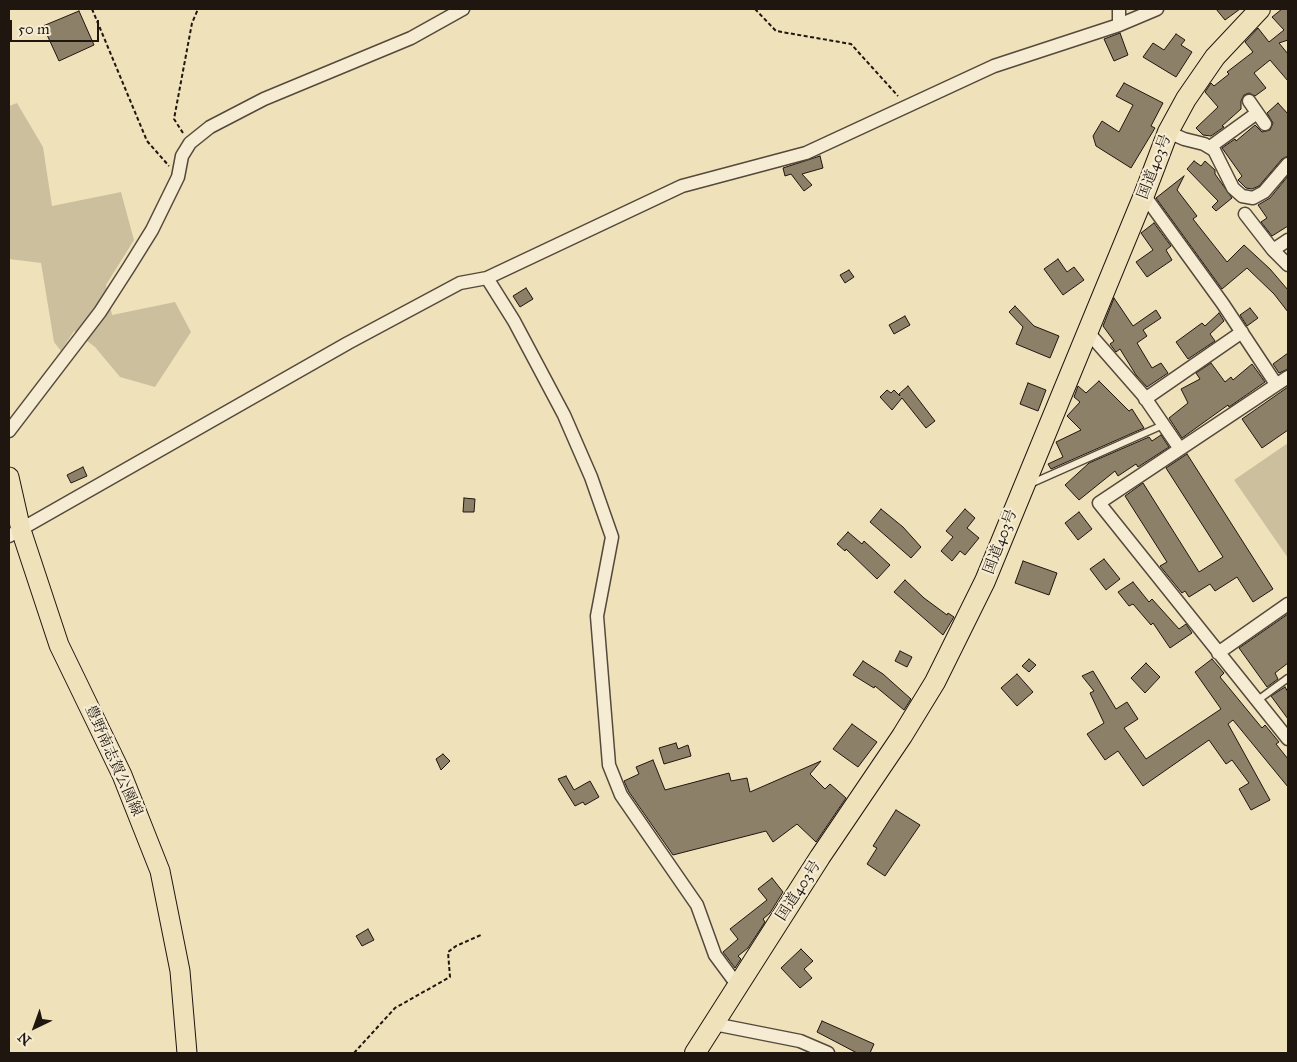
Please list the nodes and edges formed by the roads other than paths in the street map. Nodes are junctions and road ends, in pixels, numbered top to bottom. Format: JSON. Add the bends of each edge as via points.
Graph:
{"nodes":[{"id":1,"x":463,"y":9,"type":"edge"},
{"id":2,"x":1119,"y":9,"type":"edge"},
{"id":3,"x":1157,"y":9,"type":"edge"},
{"id":4,"x":1260,"y":9,"type":"edge"},
{"id":5,"x":1119,"y":25,"type":"junction"},
{"id":6,"x":1249,"y":101,"type":"dead end"},
{"id":7,"x":1257,"y":113,"type":"junction"},
{"id":8,"x":1265,"y":124,"type":"dead end"},
{"id":9,"x":1168,"y":132,"type":"junction"},
{"id":10,"x":1210,"y":147,"type":"junction"},
{"id":11,"x":1288,"y":164,"type":"edge"},
{"id":12,"x":1144,"y":195,"type":"junction"},
{"id":13,"x":1245,"y":214,"type":"dead end"},
{"id":14,"x":1288,"y":240,"type":"edge"},
{"id":15,"x":1273,"y":250,"type":"junction"},
{"id":16,"x":1288,"y":265,"type":"edge"},
{"id":17,"x":487,"y":278,"type":"junction"},
{"id":18,"x":1087,"y":330,"type":"junction"},
{"id":19,"x":1242,"y":332,"type":"junction"},
{"id":20,"x":1288,"y":376,"type":"edge"},
{"id":21,"x":1276,"y":384,"type":"junction"},
{"id":22,"x":1145,"y":398,"type":"junction"},
{"id":23,"x":1163,"y":425,"type":"junction"},
{"id":24,"x":9,"y":431,"type":"edge"},
{"id":25,"x":1180,"y":449,"type":"junction"},
{"id":26,"x":9,"y":477,"type":"edge"},
{"id":27,"x":1022,"y":487,"type":"junction"},
{"id":28,"x":15,"y":533,"type":"edge"},
{"id":29,"x":1288,"y":604,"type":"edge"},
{"id":30,"x":1218,"y":653,"type":"junction"},
{"id":31,"x":1288,"y":678,"type":"edge"},
{"id":32,"x":1258,"y":700,"type":"junction"},
{"id":33,"x":1288,"y":739,"type":"edge"},
{"id":34,"x":738,"y":986,"type":"junction"},
{"id":35,"x":714,"y":1024,"type":"junction"},
{"id":36,"x":187,"y":1053,"type":"edge"},
{"id":37,"x":696,"y":1053,"type":"edge"},
{"id":38,"x":828,"y":1053,"type":"edge"}],
"edges":[{"from":1,"to":24,"type":"street","via":[[411,38],[256,103],[190,143],[182,156],[178,177],[152,230],[100,312]]},
{"from":2,"to":5,"type":"street"},
{"from":3,"to":5,"type":"street"},
{"from":4,"to":9,"type":"highway","name":"国道403号","via":[[1215,57]]},
{"from":5,"to":17,"type":"street","via":[[994,66],[806,154],[682,186]]},
{"from":6,"to":7,"type":"street"},
{"from":7,"to":8,"type":"street"},
{"from":7,"to":10,"type":"street"},
{"from":9,"to":10,"type":"street"},
{"from":9,"to":12,"type":"highway","name":"国道403号"},
{"from":10,"to":11,"type":"street","via":[[1222,163],[1233,188],[1242,196],[1253,198],[1264,192]]},
{"from":12,"to":18,"type":"highway","name":"国道403号"},
{"from":12,"to":19,"type":"street"},
{"from":13,"to":15,"type":"street"},
{"from":14,"to":15,"type":"street"},
{"from":15,"to":16,"type":"street"},
{"from":17,"to":28,"type":"street","via":[[460,283],[348,343]]},
{"from":17,"to":34,"type":"street","via":[[523,336],[564,415],[612,537],[597,616],[609,765],[621,795],[698,905],[715,955]]},
{"from":18,"to":22,"type":"street"},
{"from":18,"to":27,"type":"highway","name":"国道403号"},
{"from":19,"to":21,"type":"street"},
{"from":19,"to":22,"type":"street"},
{"from":20,"to":21,"type":"street"},
{"from":21,"to":25,"type":"street"},
{"from":22,"to":23,"type":"street"},
{"from":23,"to":25,"type":"street"},
{"from":23,"to":27,"type":"lane"},
{"from":25,"to":30,"type":"street","via":[[1099,503]]},
{"from":26,"to":28,"type":"main road","name":"豊野南志賀公園線"},
{"from":27,"to":34,"type":"highway","name":"国道403号","via":[[985,581],[935,682]]},
{"from":28,"to":36,"type":"main road","name":"豊野南志賀公園線","via":[[59,645],[122,775],[160,871],[180,971]]},
{"from":29,"to":30,"type":"street"},
{"from":30,"to":32,"type":"street"},
{"from":31,"to":32,"type":"lane"},
{"from":32,"to":33,"type":"street"},
{"from":34,"to":35,"type":"highway","name":"国道403号"},
{"from":35,"to":37,"type":"highway","name":"国道403号"},
{"from":35,"to":38,"type":"street","via":[[800,1041]]}]}
